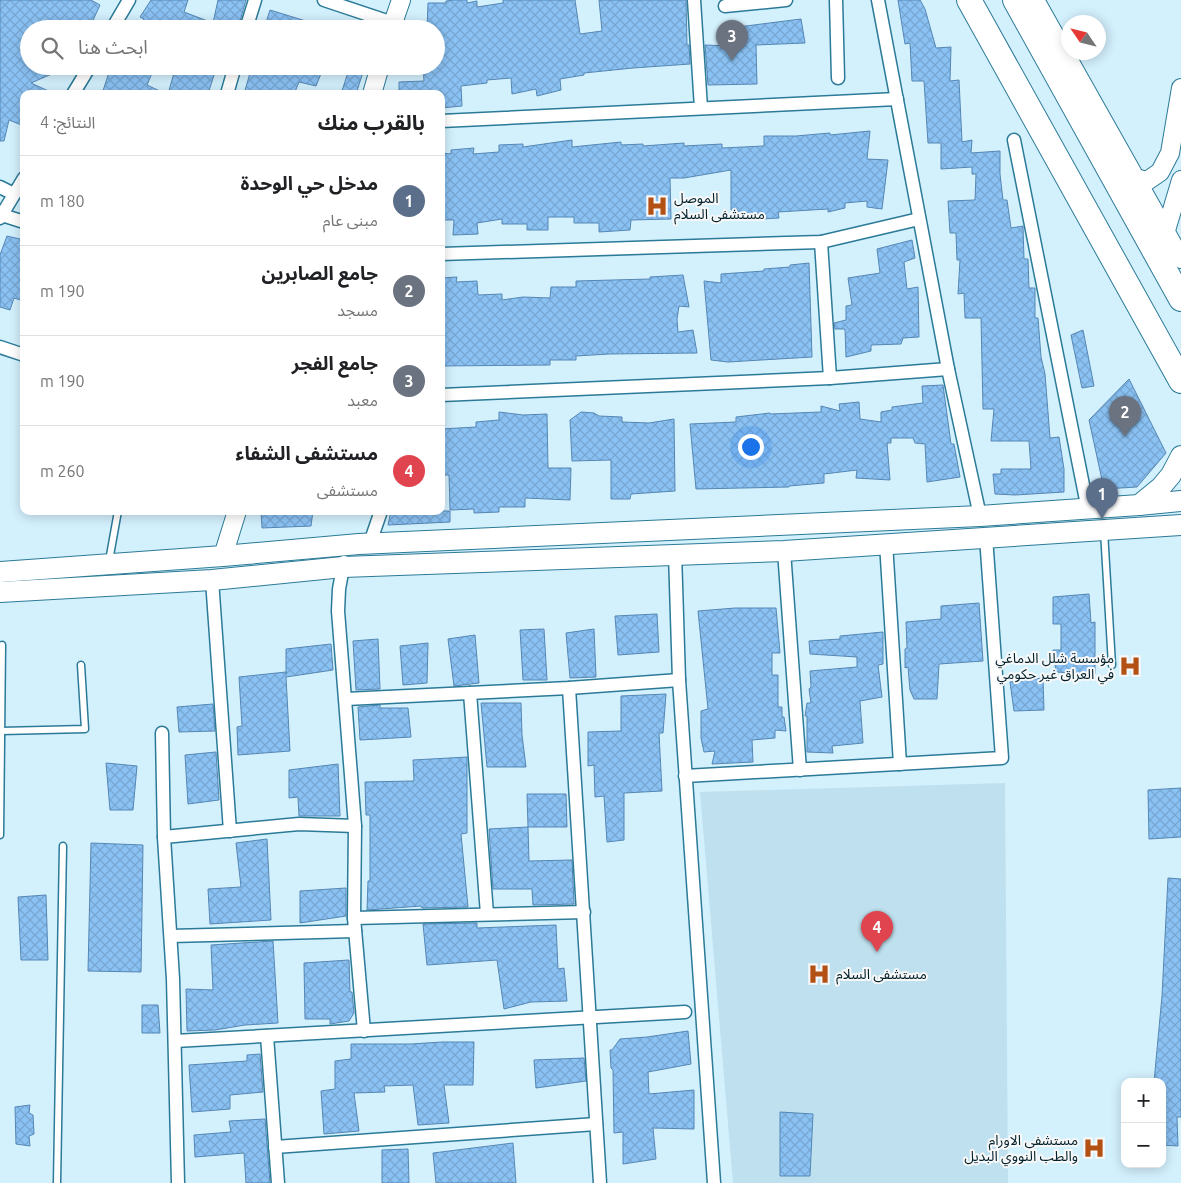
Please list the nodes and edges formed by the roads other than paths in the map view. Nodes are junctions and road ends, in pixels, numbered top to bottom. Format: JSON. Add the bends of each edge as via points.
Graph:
{"nodes":[{"id":1,"x":129,"y":0,"type":"edge"},
{"id":2,"x":255,"y":0,"type":"edge"},
{"id":3,"x":324,"y":0,"type":"edge"},
{"id":4,"x":401,"y":0,"type":"edge"},
{"id":5,"x":694,"y":0,"type":"edge"},
{"id":6,"x":786,"y":0,"type":"edge"},
{"id":7,"x":836,"y":0,"type":"edge"},
{"id":8,"x":878,"y":0,"type":"edge"},
{"id":9,"x":1016,"y":0,"type":"edge"},
{"id":10,"x":1035,"y":0,"type":"edge"},
{"id":11,"x":972,"y":1,"type":"edge"},
{"id":12,"x":725,"y":6,"type":"dead end"},
{"id":13,"x":117,"y":20,"type":"edge"},
{"id":14,"x":249,"y":20,"type":"edge"},
{"id":15,"x":376,"y":20,"type":"edge"},
{"id":16,"x":394,"y":20,"type":"edge"},
{"id":17,"x":85,"y":75,"type":"edge"},
{"id":18,"x":232,"y":75,"type":"edge"},
{"id":19,"x":377,"y":75,"type":"edge"},
{"id":20,"x":838,"y":78,"type":"dead end"},
{"id":21,"x":1181,"y":88,"type":"edge"},
{"id":22,"x":75,"y":90,"type":"edge"},
{"id":23,"x":228,"y":90,"type":"edge"},
{"id":24,"x":373,"y":90,"type":"edge"},
{"id":25,"x":897,"y":99,"type":"junction"},
{"id":26,"x":701,"y":108,"type":"junction"},
{"id":27,"x":445,"y":121,"type":"edge"},
{"id":28,"x":1014,"y":140,"type":"dead end"},
{"id":29,"x":1099,"y":151,"type":"junction"},
{"id":30,"x":1135,"y":178,"type":"junction"},
{"id":31,"x":1181,"y":180,"type":"edge"},
{"id":32,"x":20,"y":184,"type":"edge"},
{"id":33,"x":0,"y":187,"type":"edge"},
{"id":34,"x":14,"y":194,"type":"junction"},
{"id":35,"x":1,"y":216,"type":"edge"},
{"id":36,"x":919,"y":219,"type":"junction"},
{"id":37,"x":20,"y":221,"type":"edge"},
{"id":38,"x":1172,"y":235,"type":"edge"},
{"id":39,"x":821,"y":242,"type":"junction"},
{"id":40,"x":445,"y":254,"type":"edge"},
{"id":41,"x":1175,"y":268,"type":"edge"},
{"id":42,"x":1181,"y":299,"type":"edge"},
{"id":43,"x":0,"y":347,"type":"edge"},
{"id":44,"x":20,"y":354,"type":"edge"},
{"id":45,"x":948,"y":369,"type":"junction"},
{"id":46,"x":830,"y":378,"type":"junction"},
{"id":47,"x":1181,"y":381,"type":"edge"},
{"id":48,"x":445,"y":395,"type":"edge"},
{"id":49,"x":1181,"y":456,"type":"edge"},
{"id":50,"x":1181,"y":501,"type":"edge"},
{"id":51,"x":1139,"y":505,"type":"junction"},
{"id":52,"x":1088,"y":510,"type":"junction"},
{"id":53,"x":117,"y":515,"type":"edge"},
{"id":54,"x":236,"y":515,"type":"edge"},
{"id":55,"x":380,"y":515,"type":"edge"},
{"id":56,"x":980,"y":516,"type":"junction"},
{"id":57,"x":1181,"y":525,"type":"edge"},
{"id":58,"x":1104,"y":530,"type":"junction"},
{"id":59,"x":986,"y":537,"type":"junction"},
{"id":60,"x":370,"y":543,"type":"junction"},
{"id":61,"x":886,"y":543,"type":"junction"},
{"id":62,"x":346,"y":545,"type":"junction"},
{"id":63,"x":784,"y":550,"type":"junction"},
{"id":64,"x":675,"y":553,"type":"junction"},
{"id":65,"x":222,"y":556,"type":"junction"},
{"id":66,"x":108,"y":564,"type":"junction"},
{"id":67,"x":343,"y":567,"type":"junction"},
{"id":68,"x":0,"y":572,"type":"edge"},
{"id":69,"x":212,"y":580,"type":"junction"},
{"id":70,"x":0,"y":592,"type":"edge"},
{"id":71,"x":2,"y":645,"type":"dead end"},
{"id":72,"x":80,"y":665,"type":"dead end"},
{"id":73,"x":1112,"y":665,"type":"dead end"},
{"id":74,"x":679,"y":680,"type":"junction"},
{"id":75,"x":569,"y":688,"type":"junction"},
{"id":76,"x":470,"y":693,"type":"junction"},
{"id":77,"x":346,"y":699,"type":"junction"},
{"id":78,"x":0,"y":714,"type":"edge"},
{"id":79,"x":1,"y":731,"type":"edge"},
{"id":80,"x":162,"y":733,"type":"dead end"},
{"id":81,"x":900,"y":764,"type":"junction"},
{"id":82,"x":800,"y":770,"type":"junction"},
{"id":83,"x":685,"y":776,"type":"junction"},
{"id":84,"x":354,"y":826,"type":"junction"},
{"id":85,"x":230,"y":831,"type":"junction"},
{"id":86,"x":0,"y":835,"type":"edge"},
{"id":87,"x":164,"y":837,"type":"junction"},
{"id":88,"x":63,"y":846,"type":"dead end"},
{"id":89,"x":584,"y":912,"type":"junction"},
{"id":90,"x":487,"y":914,"type":"junction"},
{"id":91,"x":354,"y":918,"type":"junction"},
{"id":92,"x":355,"y":931,"type":"junction"},
{"id":93,"x":171,"y":936,"type":"junction"},
{"id":94,"x":685,"y":1012,"type":"dead end"},
{"id":95,"x":591,"y":1018,"type":"junction"},
{"id":96,"x":364,"y":1031,"type":"junction"},
{"id":97,"x":267,"y":1036,"type":"junction"},
{"id":98,"x":175,"y":1041,"type":"junction"},
{"id":99,"x":596,"y":1124,"type":"junction"},
{"id":100,"x":275,"y":1147,"type":"junction"},
{"id":101,"x":57,"y":1183,"type":"edge"},
{"id":102,"x":178,"y":1183,"type":"edge"},
{"id":103,"x":278,"y":1183,"type":"edge"},
{"id":104,"x":600,"y":1183,"type":"edge"},
{"id":105,"x":714,"y":1183,"type":"edge"}],
"edges":[{"from":1,"to":13,"type":"street"},
{"from":2,"to":14,"type":"street"},
{"from":3,"to":15,"type":"street"},
{"from":4,"to":16,"type":"main road"},
{"from":5,"to":26,"type":"street"},
{"from":6,"to":12,"type":"street"},
{"from":7,"to":20,"type":"street"},
{"from":8,"to":25,"type":"street"},
{"from":9,"to":29,"type":"highway"},
{"from":10,"to":30,"type":"main road"},
{"from":11,"to":47,"type":"highway"},
{"from":17,"to":22,"type":"street"},
{"from":18,"to":23,"type":"street"},
{"from":19,"to":24,"type":"main road"},
{"from":21,"to":30,"type":"main road","via":[[1170,153],[1160,172],[1146,181]]},
{"from":25,"to":26,"type":"street"},
{"from":25,"to":36,"type":"street"},
{"from":26,"to":27,"type":"street"},
{"from":28,"to":52,"type":"street"},
{"from":29,"to":30,"type":"main road"},
{"from":29,"to":41,"type":"highway"},
{"from":30,"to":38,"type":"main road"},
{"from":31,"to":38,"type":"main road"},
{"from":32,"to":34,"type":"street"},
{"from":33,"to":34,"type":"street"},
{"from":34,"to":35,"type":"street"},
{"from":35,"to":37,"type":"street"},
{"from":36,"to":39,"type":"street"},
{"from":36,"to":45,"type":"street"},
{"from":38,"to":41,"type":"main road","via":[[1163,246]]},
{"from":39,"to":40,"type":"street"},
{"from":39,"to":46,"type":"street"},
{"from":41,"to":42,"type":"highway"},
{"from":43,"to":44,"type":"street"},
{"from":45,"to":46,"type":"street"},
{"from":45,"to":56,"type":"street"},
{"from":46,"to":48,"type":"street"},
{"from":49,"to":51,"type":"main road","via":[[1161,487]]},
{"from":50,"to":51,"type":"main road"},
{"from":51,"to":52,"type":"main road"},
{"from":52,"to":56,"type":"main road"},
{"from":53,"to":66,"type":"lane"},
{"from":54,"to":65,"type":"main road"},
{"from":55,"to":60,"type":"street"},
{"from":56,"to":60,"type":"main road"},
{"from":57,"to":58,"type":"main road"},
{"from":58,"to":59,"type":"main road"},
{"from":58,"to":73,"type":"lane"},
{"from":59,"to":61,"type":"main road"},
{"from":59,"to":81,"type":"street","via":[[1002,758]]},
{"from":60,"to":62,"type":"main road"},
{"from":61,"to":63,"type":"main road"},
{"from":61,"to":81,"type":"street"},
{"from":62,"to":65,"type":"main road"},
{"from":62,"to":67,"type":"street"},
{"from":63,"to":64,"type":"main road"},
{"from":63,"to":82,"type":"street"},
{"from":64,"to":67,"type":"main road"},
{"from":64,"to":74,"type":"street"},
{"from":65,"to":66,"type":"main road"},
{"from":66,"to":68,"type":"main road"},
{"from":67,"to":69,"type":"main road"},
{"from":67,"to":77,"type":"street","via":[[338,611]]},
{"from":69,"to":70,"type":"main road"},
{"from":69,"to":85,"type":"street"},
{"from":71,"to":78,"type":"lane"},
{"from":72,"to":79,"type":"lane","via":[[85,729]]},
{"from":74,"to":75,"type":"street"},
{"from":74,"to":83,"type":"street"},
{"from":75,"to":76,"type":"street"},
{"from":75,"to":89,"type":"street"},
{"from":76,"to":77,"type":"street"},
{"from":76,"to":90,"type":"street"},
{"from":77,"to":84,"type":"street"},
{"from":78,"to":79,"type":"lane"},
{"from":79,"to":86,"type":"lane"},
{"from":80,"to":87,"type":"street"},
{"from":81,"to":82,"type":"street"},
{"from":82,"to":83,"type":"street"},
{"from":83,"to":105,"type":"street"},
{"from":84,"to":85,"type":"street","via":[[299,824]]},
{"from":84,"to":91,"type":"street"},
{"from":85,"to":87,"type":"street"},
{"from":87,"to":93,"type":"street"},
{"from":88,"to":101,"type":"lane"},
{"from":89,"to":90,"type":"street"},
{"from":89,"to":95,"type":"street"},
{"from":90,"to":91,"type":"street"},
{"from":91,"to":92,"type":"street"},
{"from":92,"to":93,"type":"street"},
{"from":92,"to":96,"type":"street"},
{"from":93,"to":98,"type":"street"},
{"from":94,"to":95,"type":"street"},
{"from":95,"to":96,"type":"street"},
{"from":95,"to":99,"type":"street"},
{"from":96,"to":97,"type":"street"},
{"from":97,"to":98,"type":"street"},
{"from":97,"to":100,"type":"street"},
{"from":98,"to":102,"type":"street"},
{"from":99,"to":100,"type":"street"},
{"from":99,"to":104,"type":"street"},
{"from":100,"to":103,"type":"street"}]}
